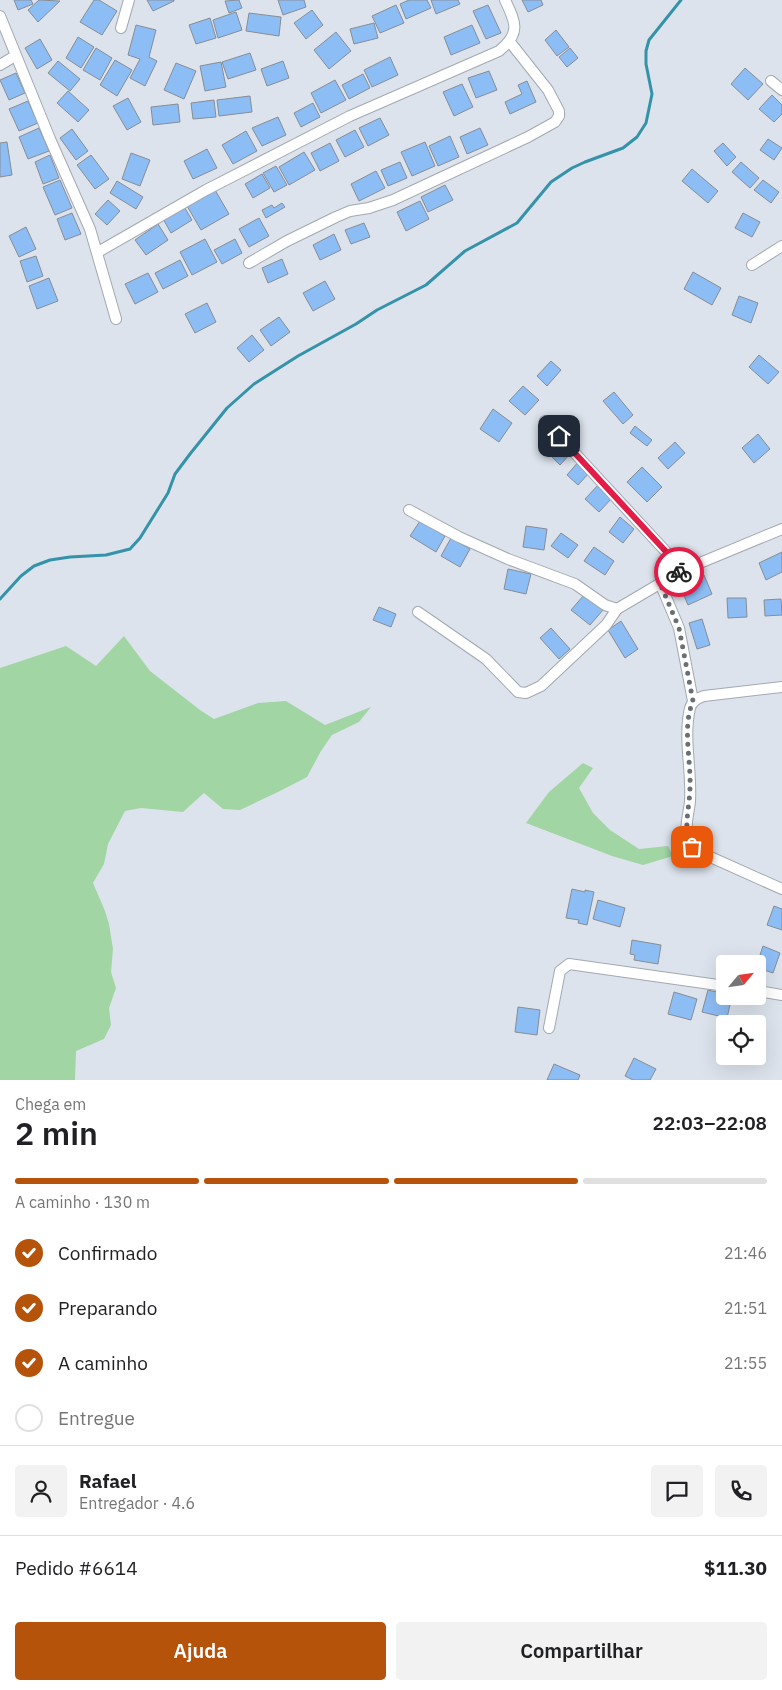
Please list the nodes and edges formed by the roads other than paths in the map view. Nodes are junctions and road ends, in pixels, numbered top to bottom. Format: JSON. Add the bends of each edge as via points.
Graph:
{"nodes":[{"id":1,"x":129,"y":0,"type":"edge"},
{"id":2,"x":505,"y":0,"type":"edge"},
{"id":3,"x":0,"y":16,"type":"edge"},
{"id":4,"x":121,"y":28,"type":"dead end"},
{"id":5,"x":510,"y":42,"type":"junction"},
{"id":6,"x":15,"y":56,"type":"junction"},
{"id":7,"x":0,"y":65,"type":"edge"},
{"id":8,"x":771,"y":81,"type":"dead end"},
{"id":9,"x":782,"y":90,"type":"edge"},
{"id":10,"x":782,"y":246,"type":"edge"},
{"id":11,"x":98,"y":252,"type":"junction"},
{"id":12,"x":249,"y":263,"type":"dead end"},
{"id":13,"x":752,"y":265,"type":"dead end"},
{"id":14,"x":116,"y":319,"type":"dead end"},
{"id":15,"x":545,"y":421,"type":"dead end"},
{"id":16,"x":409,"y":510,"type":"dead end"},
{"id":17,"x":782,"y":529,"type":"edge"},
{"id":18,"x":683,"y":570,"type":"junction"},
{"id":19,"x":660,"y":583,"type":"junction"},
{"id":20,"x":617,"y":609,"type":"junction"},
{"id":21,"x":418,"y":612,"type":"dead end"},
{"id":22,"x":782,"y":688,"type":"edge"},
{"id":23,"x":693,"y":701,"type":"junction"},
{"id":24,"x":782,"y":889,"type":"edge"},
{"id":25,"x":716,"y":985,"type":"edge"},
{"id":26,"x":766,"y":992,"type":"edge"},
{"id":27,"x":782,"y":995,"type":"edge"},
{"id":28,"x":549,"y":1028,"type":"dead end"}],
"edges":[{"from":1,"to":4,"type":"street"},
{"from":2,"to":5,"type":"street","via":[[515,26]]},
{"from":3,"to":6,"type":"street"},
{"from":5,"to":11,"type":"street","via":[[499,50],[350,116],[206,190]]},
{"from":5,"to":12,"type":"street","via":[[548,90],[559,111],[555,122],[393,200],[336,217],[312,228]]},
{"from":6,"to":7,"type":"street"},
{"from":6,"to":11,"type":"street"},
{"from":8,"to":9,"type":"street"},
{"from":10,"to":13,"type":"street"},
{"from":11,"to":14,"type":"street"},
{"from":15,"to":18,"type":"street"},
{"from":16,"to":20,"type":"street","via":[[460,537],[575,584],[605,605]]},
{"from":17,"to":18,"type":"street"},
{"from":18,"to":19,"type":"street"},
{"from":19,"to":20,"type":"street"},
{"from":19,"to":23,"type":"street","via":[[679,628]]},
{"from":20,"to":21,"type":"street","via":[[606,625],[541,686],[526,693],[518,692],[486,659]]},
{"from":22,"to":23,"type":"street","via":[[704,696]]},
{"from":23,"to":24,"type":"street","via":[[688,728],[688,840],[704,855]]},
{"from":25,"to":28,"type":"street","via":[[569,964],[560,971]]},
{"from":26,"to":27,"type":"street"}]}
